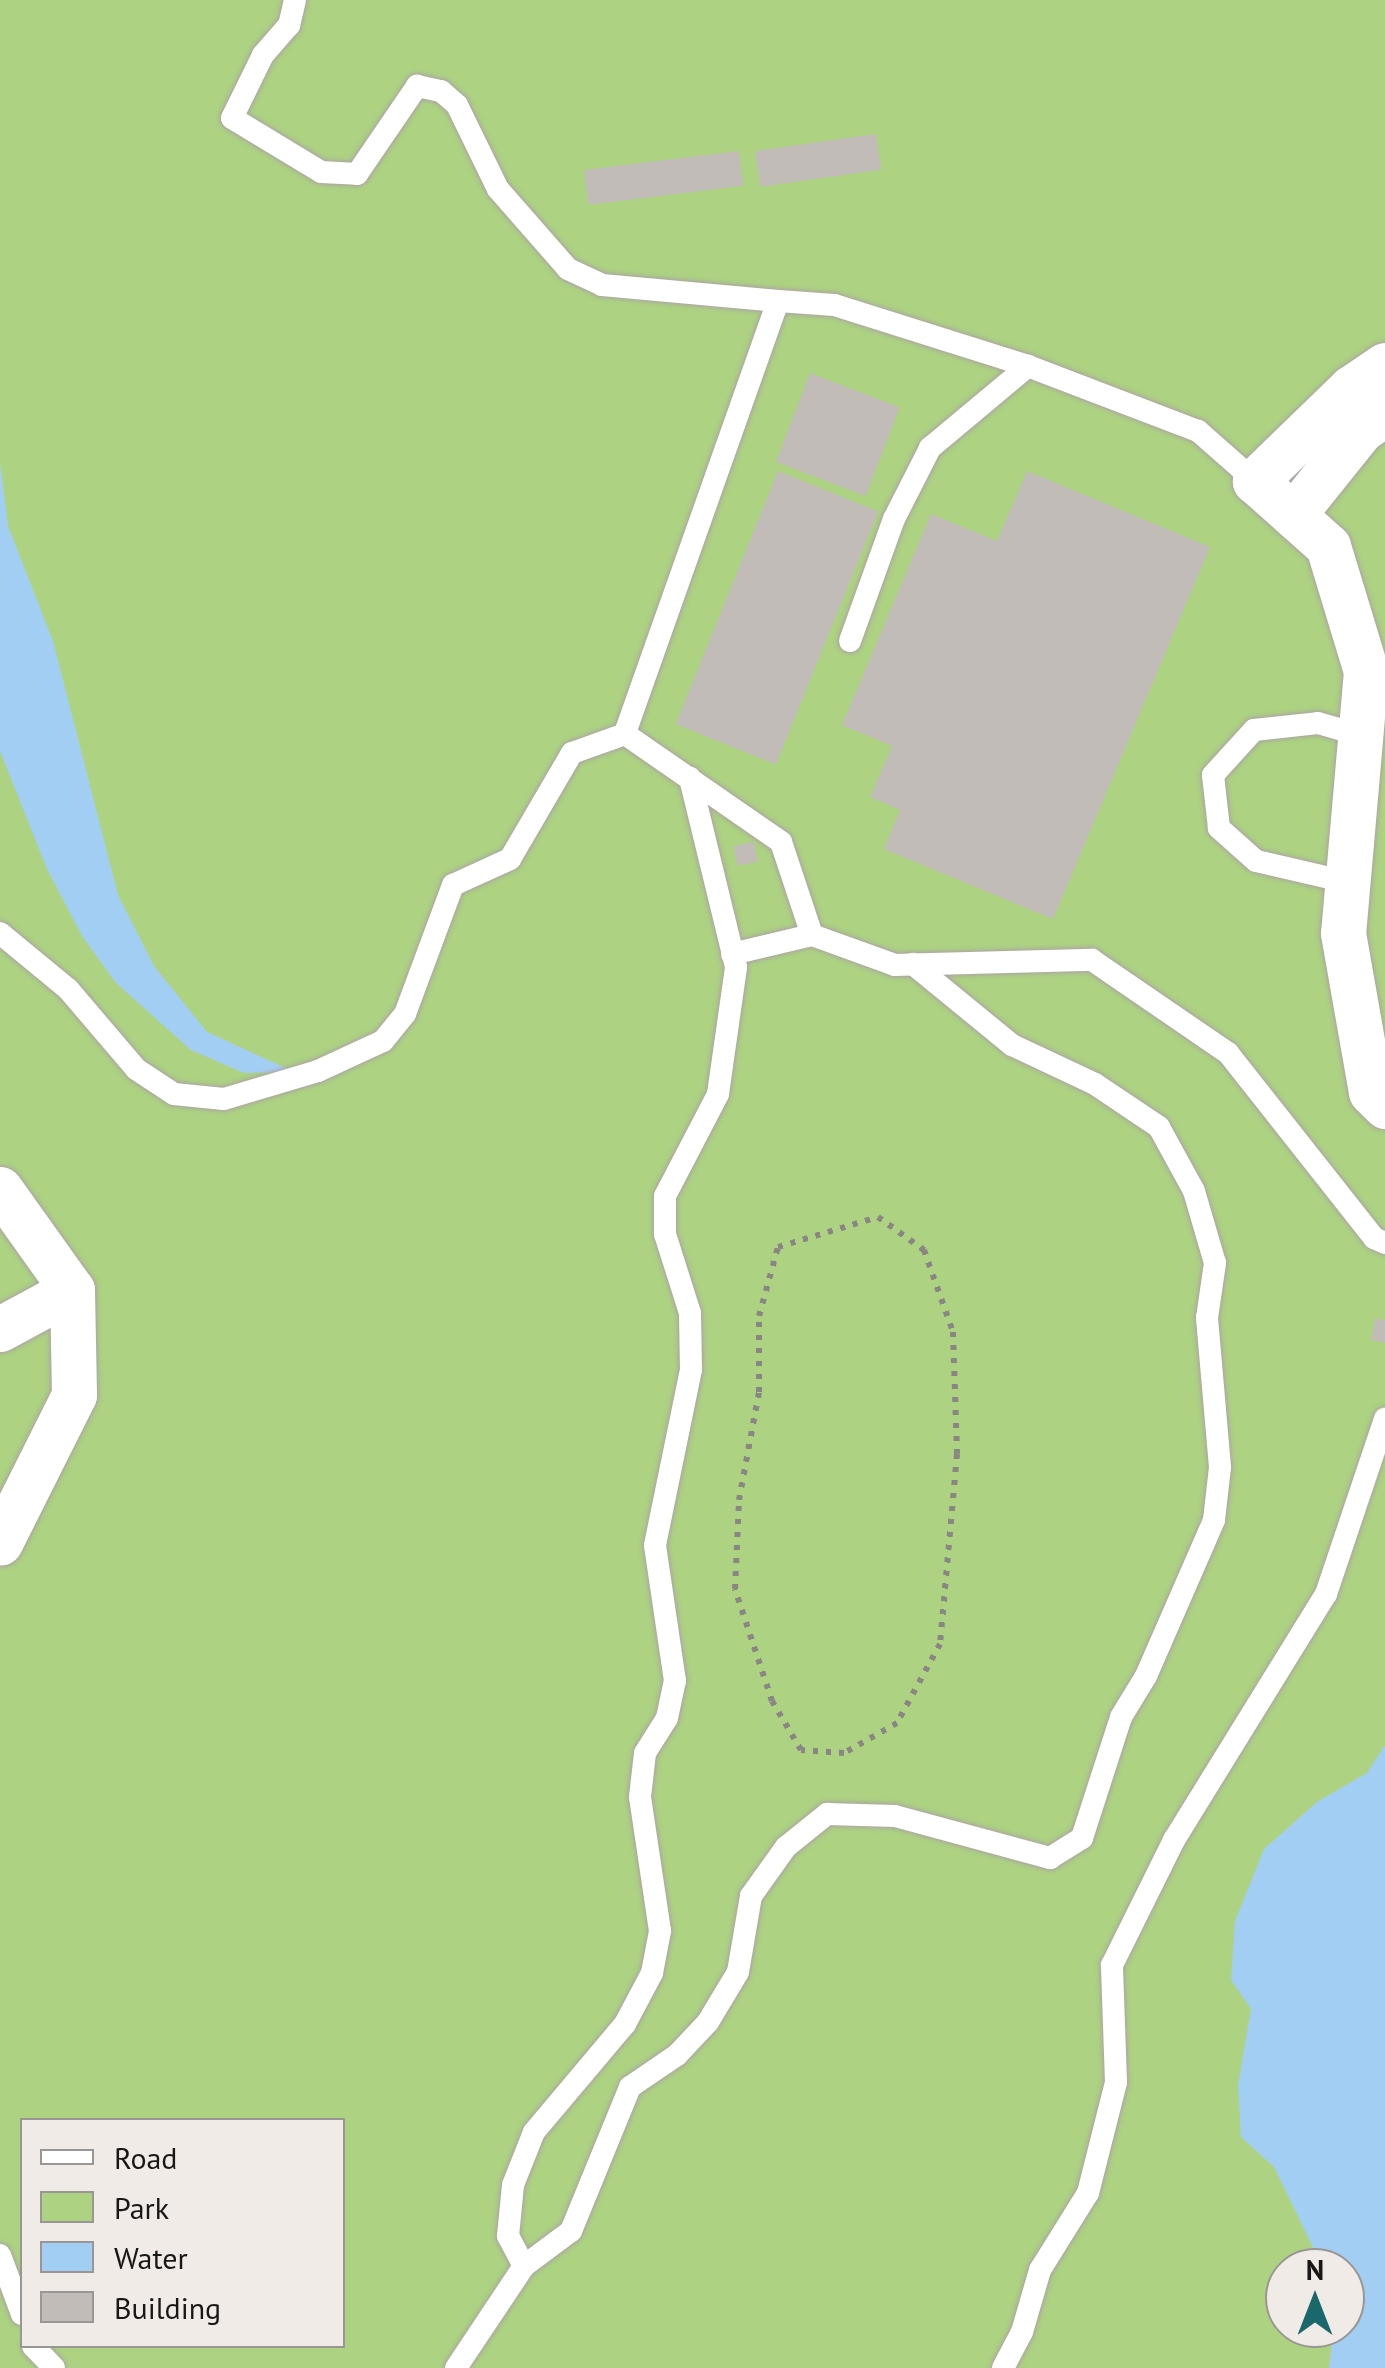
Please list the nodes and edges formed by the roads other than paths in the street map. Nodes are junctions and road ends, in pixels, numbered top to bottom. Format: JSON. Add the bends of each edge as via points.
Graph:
{"nodes":[{"id":1,"x":295,"y":0,"type":"edge"},
{"id":2,"x":778,"y":300,"type":"junction"},
{"id":3,"x":1385,"y":365,"type":"edge"},
{"id":4,"x":1028,"y":366,"type":"junction"},
{"id":5,"x":1385,"y":413,"type":"edge"},
{"id":6,"x":1255,"y":481,"type":"junction"},
{"id":7,"x":1292,"y":516,"type":"junction"},
{"id":8,"x":850,"y":641,"type":"dead end"},
{"id":9,"x":626,"y":734,"type":"junction"},
{"id":10,"x":1360,"y":736,"type":"junction"},
{"id":11,"x":690,"y":778,"type":"junction"},
{"id":12,"x":1369,"y":824,"type":"edge"},
{"id":13,"x":1348,"y":882,"type":"junction"},
{"id":14,"x":0,"y":932,"type":"edge"},
{"id":15,"x":812,"y":935,"type":"junction"},
{"id":16,"x":732,"y":954,"type":"junction"},
{"id":17,"x":913,"y":964,"type":"junction"},
{"id":18,"x":1385,"y":1106,"type":"edge"},
{"id":19,"x":0,"y":1189,"type":"edge"},
{"id":20,"x":1385,"y":1243,"type":"edge"},
{"id":21,"x":72,"y":1290,"type":"junction"},
{"id":22,"x":0,"y":1329,"type":"edge"},
{"id":23,"x":1385,"y":1419,"type":"edge"},
{"id":24,"x":0,"y":1544,"type":"edge"},
{"id":25,"x":0,"y":2255,"type":"edge"},
{"id":26,"x":524,"y":2266,"type":"junction"},
{"id":27,"x":20,"y":2309,"type":"edge"},
{"id":28,"x":36,"y":2348,"type":"edge"},
{"id":29,"x":54,"y":2368,"type":"edge"},
{"id":30,"x":456,"y":2368,"type":"edge"},
{"id":31,"x":1003,"y":2368,"type":"edge"}],
"edges":[{"from":1,"to":2,"type":"lane","via":[[290,25],[263,55],[232,118],[321,172],[357,174],[417,86],[441,91],[456,105],[498,189],[568,269],[602,285]]},
{"from":2,"to":4,"type":"lane","via":[[834,305]]},
{"from":2,"to":9,"type":"lane"},
{"from":3,"to":6,"type":"street","via":[[1351,388]]},
{"from":4,"to":6,"type":"lane","via":[[1198,432]]},
{"from":4,"to":8,"type":"lane","via":[[930,448],[894,519]]},
{"from":5,"to":7,"type":"street","via":[[1361,430]]},
{"from":6,"to":7,"type":"street"},
{"from":7,"to":10,"type":"street","via":[[1328,546],[1366,671]]},
{"from":9,"to":11,"type":"lane"},
{"from":9,"to":14,"type":"lane","via":[[572,752],[510,859],[454,885],[406,1014],[382,1041],[318,1071],[224,1099],[174,1094],[136,1069],[68,989]]},
{"from":10,"to":12,"type":"street"},
{"from":10,"to":13,"type":"lane","via":[[1318,724],[1254,730],[1213,775],[1218,828],[1256,861]]},
{"from":11,"to":15,"type":"lane","via":[[781,842]]},
{"from":11,"to":16,"type":"lane"},
{"from":12,"to":13,"type":"street"},
{"from":13,"to":18,"type":"street","via":[[1343,933],[1372,1092]]},
{"from":15,"to":16,"type":"lane"},
{"from":15,"to":17,"type":"lane","via":[[895,965]]},
{"from":16,"to":26,"type":"lane","via":[[731,1033],[718,1094],[665,1196],[665,1234],[690,1312],[692,1370],[655,1544],[675,1681],[667,1718],[645,1753],[640,1797],[660,1931],[652,1973],[626,2024],[534,2132],[508,2236]]},
{"from":17,"to":20,"type":"lane","via":[[1092,960],[1228,1053],[1374,1238]]},
{"from":17,"to":26,"type":"lane","via":[[1012,1045],[1095,1084],[1159,1127],[1194,1191],[1216,1263],[1208,1318],[1220,1468],[1214,1520],[1146,1676],[1121,1717],[1082,1838],[1050,1858],[895,1816],[827,1814],[786,1847],[751,1896],[738,1972],[708,2022],[677,2055],[630,2087],[570,2231]]},
{"from":19,"to":21,"type":"street"},
{"from":21,"to":22,"type":"street"},
{"from":21,"to":24,"type":"street","via":[[74,1395]]},
{"from":23,"to":31,"type":"lane","via":[[1326,1594],[1174,1840],[1112,1965],[1116,2082],[1088,2193],[1040,2270],[1022,2332]]},
{"from":25,"to":27,"type":"lane"},
{"from":26,"to":30,"type":"lane"},
{"from":28,"to":29,"type":"lane"}]}
